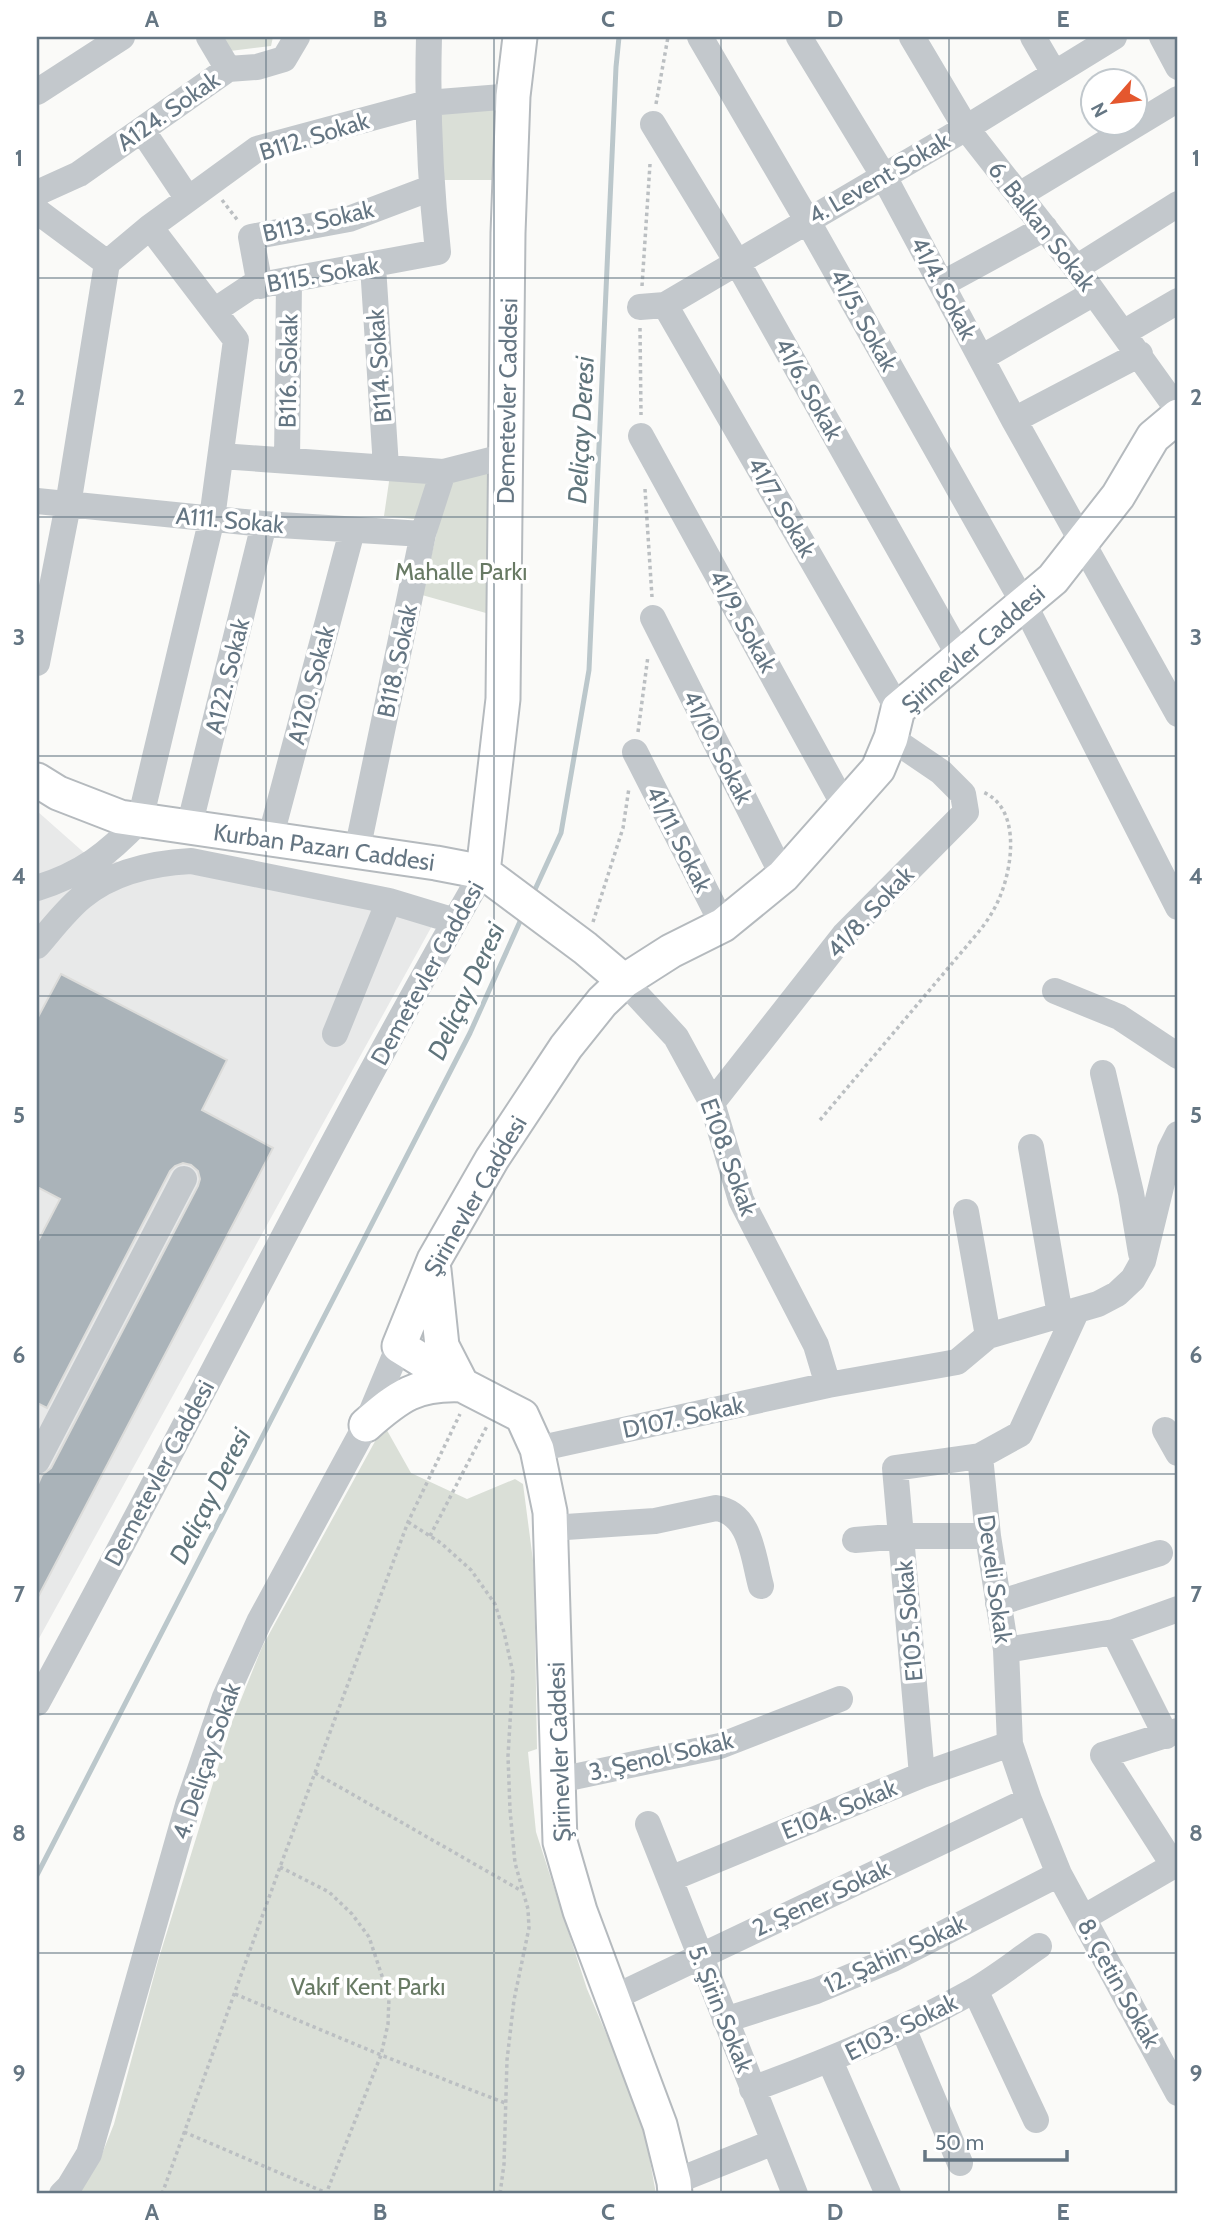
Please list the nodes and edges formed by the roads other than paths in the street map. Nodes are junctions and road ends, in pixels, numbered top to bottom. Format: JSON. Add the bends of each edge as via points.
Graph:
{"nodes":[{"id":1,"x":122,"y":37,"type":"edge"},
{"id":2,"x":209,"y":37,"type":"edge"},
{"id":3,"x":297,"y":37,"type":"edge"},
{"id":4,"x":429,"y":37,"type":"edge"},
{"id":5,"x":520,"y":37,"type":"edge"},
{"id":6,"x":700,"y":37,"type":"edge"},
{"id":7,"x":799,"y":37,"type":"edge"},
{"id":8,"x":912,"y":37,"type":"edge"},
{"id":9,"x":1033,"y":37,"type":"edge"},
{"id":10,"x":1114,"y":37,"type":"edge"},
{"id":11,"x":1162,"y":37,"type":"edge"},
{"id":12,"x":1178,"y":67,"type":"edge"},
{"id":13,"x":228,"y":69,"type":"junction"},
{"id":14,"x":1054,"y":73,"type":"junction"},
{"id":15,"x":37,"y":92,"type":"edge"},
{"id":16,"x":513,"y":96,"type":"junction"},
{"id":17,"x":1178,"y":99,"type":"edge"},
{"id":18,"x":428,"y":103,"type":"junction"},
{"id":19,"x":653,"y":124,"type":"road end"},
{"id":20,"x":966,"y":128,"type":"junction"},
{"id":21,"x":142,"y":130,"type":"junction"},
{"id":22,"x":883,"y":175,"type":"junction"},
{"id":23,"x":431,"y":187,"type":"junction"},
{"id":24,"x":37,"y":193,"type":"edge"},
{"id":25,"x":1019,"y":195,"type":"junction"},
{"id":26,"x":188,"y":199,"type":"junction"},
{"id":27,"x":1178,"y":204,"type":"edge"},
{"id":28,"x":37,"y":211,"type":"edge"},
{"id":29,"x":807,"y":220,"type":"junction"},
{"id":30,"x":150,"y":227,"type":"junction"},
{"id":31,"x":1045,"y":228,"type":"junction"},
{"id":32,"x":737,"y":262,"type":"junction"},
{"id":33,"x":107,"y":263,"type":"junction"},
{"id":34,"x":373,"y":266,"type":"junction"},
{"id":35,"x":1076,"y":268,"type":"junction"},
{"id":36,"x":289,"y":282,"type":"junction"},
{"id":37,"x":942,"y":284,"type":"junction"},
{"id":38,"x":260,"y":286,"type":"junction"},
{"id":39,"x":1094,"y":293,"type":"junction"},
{"id":40,"x":1178,"y":301,"type":"edge"},
{"id":41,"x":653,"y":306,"type":"joint"},
{"id":42,"x":214,"y":311,"type":"junction"},
{"id":43,"x":1123,"y":333,"type":"junction"},
{"id":44,"x":1140,"y":354,"type":"junction"},
{"id":45,"x":981,"y":358,"type":"junction"},
{"id":46,"x":1178,"y":413,"type":"edge"},
{"id":47,"x":1014,"y":420,"type":"junction"},
{"id":48,"x":641,"y":436,"type":"road end"},
{"id":49,"x":221,"y":456,"type":"junction"},
{"id":50,"x":506,"y":456,"type":"junction"},
{"id":51,"x":287,"y":460,"type":"junction"},
{"id":52,"x":386,"y":467,"type":"junction"},
{"id":53,"x":443,"y":472,"type":"junction"},
{"id":54,"x":37,"y":501,"type":"edge"},
{"id":55,"x":68,"y":505,"type":"junction"},
{"id":56,"x":212,"y":519,"type":"junction"},
{"id":57,"x":264,"y":524,"type":"junction"},
{"id":58,"x":352,"y":531,"type":"junction"},
{"id":59,"x":423,"y":534,"type":"junction"},
{"id":60,"x":1083,"y":543,"type":"junction"},
{"id":61,"x":1024,"y":604,"type":"junction"},
{"id":62,"x":653,"y":618,"type":"road end"},
{"id":63,"x":960,"y":657,"type":"junction"},
{"id":64,"x":37,"y":663,"type":"edge"},
{"id":65,"x":1178,"y":714,"type":"edge"},
{"id":66,"x":895,"y":723,"type":"junction"},
{"id":67,"x":635,"y":752,"type":"road end"},
{"id":68,"x":37,"y":780,"type":"edge"},
{"id":69,"x":844,"y":805,"type":"junction"},
{"id":70,"x":141,"y":820,"type":"junction"},
{"id":71,"x":189,"y":827,"type":"junction"},
{"id":72,"x":270,"y":839,"type":"junction"},
{"id":73,"x":357,"y":851,"type":"junction"},
{"id":74,"x":489,"y":876,"type":"junction"},
{"id":75,"x":783,"y":876,"type":"junction"},
{"id":76,"x":37,"y":888,"type":"edge"},
{"id":77,"x":389,"y":901,"type":"junction"},
{"id":78,"x":1178,"y":907,"type":"edge"},
{"id":79,"x":455,"y":921,"type":"junction"},
{"id":80,"x":723,"y":925,"type":"junction"},
{"id":81,"x":37,"y":946,"type":"edge"},
{"id":82,"x":624,"y":982,"type":"junction"},
{"id":83,"x":1055,"y":991,"type":"dead end"},
{"id":84,"x":335,"y":1034,"type":"dead end"},
{"id":85,"x":1178,"y":1056,"type":"edge"},
{"id":86,"x":1103,"y":1073,"type":"dead end"},
{"id":87,"x":712,"y":1103,"type":"junction"},
{"id":88,"x":1178,"y":1134,"type":"edge"},
{"id":89,"x":1031,"y":1147,"type":"dead end"},
{"id":90,"x":184,"y":1179,"type":"dead end"},
{"id":91,"x":966,"y":1212,"type":"dead end"},
{"id":92,"x":434,"y":1260,"type":"junction"},
{"id":93,"x":1143,"y":1261,"type":"junction"},
{"id":94,"x":1069,"y":1312,"type":"junction"},
{"id":95,"x":988,"y":1336,"type":"junction"},
{"id":96,"x":398,"y":1346,"type":"junction"},
{"id":97,"x":828,"y":1385,"type":"junction"},
{"id":98,"x":478,"y":1393,"type":"junction"},
{"id":99,"x":366,"y":1425,"type":"junction"},
{"id":100,"x":1165,"y":1430,"type":"dead end"},
{"id":101,"x":537,"y":1449,"type":"junction"},
{"id":102,"x":1178,"y":1454,"type":"edge"},
{"id":103,"x":980,"y":1456,"type":"junction"},
{"id":104,"x":37,"y":1461,"type":"edge"},
{"id":105,"x":551,"y":1528,"type":"junction"},
{"id":106,"x":901,"y":1536,"type":"junction"},
{"id":107,"x":988,"y":1536,"type":"junction"},
{"id":108,"x":855,"y":1540,"type":"dead end"},
{"id":109,"x":1160,"y":1553,"type":"dead end"},
{"id":110,"x":761,"y":1586,"type":"dead end"},
{"id":111,"x":998,"y":1603,"type":"junction"},
{"id":112,"x":1178,"y":1609,"type":"edge"},
{"id":113,"x":1114,"y":1632,"type":"junction"},
{"id":114,"x":1006,"y":1650,"type":"junction"},
{"id":115,"x":840,"y":1699,"type":"dead end"},
{"id":116,"x":37,"y":1703,"type":"edge"},
{"id":117,"x":1172,"y":1733,"type":"edge"},
{"id":118,"x":1010,"y":1744,"type":"junction"},
{"id":119,"x":922,"y":1775,"type":"junction"},
{"id":120,"x":559,"y":1780,"type":"junction"},
{"id":121,"x":1029,"y":1800,"type":"junction"},
{"id":122,"x":648,"y":1824,"type":"dead end"},
{"id":123,"x":1176,"y":1864,"type":"edge"},
{"id":124,"x":1059,"y":1874,"type":"junction"},
{"id":125,"x":670,"y":1879,"type":"junction"},
{"id":126,"x":1083,"y":1917,"type":"junction"},
{"id":127,"x":1039,"y":1946,"type":"dead end"},
{"id":128,"x":700,"y":1955,"type":"junction"},
{"id":129,"x":975,"y":1990,"type":"junction"},
{"id":130,"x":612,"y":1997,"type":"junction"},
{"id":131,"x":725,"y":2020,"type":"junction"},
{"id":132,"x":903,"y":2028,"type":"junction"},
{"id":133,"x":830,"y":2061,"type":"junction"},
{"id":134,"x":1176,"y":2083,"type":"edge"},
{"id":135,"x":752,"y":2089,"type":"junction"},
{"id":136,"x":1036,"y":2120,"type":"dead end"},
{"id":137,"x":774,"y":2142,"type":"junction"},
{"id":138,"x":960,"y":2163,"type":"dead end"},
{"id":139,"x":675,"y":2188,"type":"edge"},
{"id":140,"x":62,"y":2194,"type":"edge"},
{"id":141,"x":795,"y":2194,"type":"edge"},
{"id":142,"x":888,"y":2194,"type":"edge"}],
"edges":[{"from":1,"to":15,"type":"street"},
{"from":2,"to":13,"type":"street"},
{"from":3,"to":13,"type":"street","name":"A124. Sokak","via":[[284,58],[257,67]]},
{"from":4,"to":18,"type":"street"},
{"from":5,"to":16,"type":"main road","name":"Demetevler Caddesi"},
{"from":6,"to":29,"type":"street","name":"41/5. Sokak"},
{"from":7,"to":22,"type":"street","name":"41/4. Sokak"},
{"from":8,"to":20,"type":"street","name":"6. Balkan Sokak"},
{"from":9,"to":14,"type":"street"},
{"from":10,"to":14,"type":"street","name":"4. Levent Sokak"},
{"from":11,"to":12,"type":"street"},
{"from":13,"to":21,"type":"street","name":"A124. Sokak"},
{"from":14,"to":20,"type":"street","name":"4. Levent Sokak"},
{"from":16,"to":18,"type":"street","name":"B112. Sokak"},
{"from":16,"to":50,"type":"main road","name":"Demetevler Caddesi"},
{"from":17,"to":25,"type":"street"},
{"from":18,"to":23,"type":"street"},
{"from":18,"to":26,"type":"street","name":"B112. Sokak","via":[[257,149]]},
{"from":19,"to":32,"type":"street","name":"41/6. Sokak"},
{"from":20,"to":22,"type":"street","name":"4. Levent Sokak"},
{"from":20,"to":25,"type":"street","name":"6. Balkan Sokak"},
{"from":21,"to":24,"type":"street","name":"A124. Sokak","via":[[79,174]]},
{"from":21,"to":26,"type":"street"},
{"from":22,"to":29,"type":"street","name":"4. Levent Sokak"},
{"from":22,"to":37,"type":"street","name":"41/4. Sokak"},
{"from":23,"to":34,"type":"street","name":"B115. Sokak","via":[[438,252]]},
{"from":23,"to":38,"type":"street","name":"B113. Sokak","via":[[349,219],[251,237]]},
{"from":25,"to":31,"type":"street","name":"6. Balkan Sokak"},
{"from":26,"to":30,"type":"street","name":"B112. Sokak"},
{"from":27,"to":35,"type":"street"},
{"from":28,"to":33,"type":"street"},
{"from":29,"to":32,"type":"street","name":"4. Levent Sokak"},
{"from":29,"to":61,"type":"street","name":"41/5. Sokak"},
{"from":30,"to":33,"type":"street","name":"B112. Sokak"},
{"from":30,"to":42,"type":"street"},
{"from":31,"to":35,"type":"street","name":"6. Balkan Sokak"},
{"from":31,"to":37,"type":"street"},
{"from":32,"to":41,"type":"street","name":"4. Levent Sokak"},
{"from":32,"to":63,"type":"street","name":"41/6. Sokak"},
{"from":33,"to":55,"type":"street"},
{"from":34,"to":36,"type":"street","name":"B115. Sokak"},
{"from":34,"to":52,"type":"street","name":"B114. Sokak"},
{"from":35,"to":39,"type":"street","name":"6. Balkan Sokak"},
{"from":36,"to":38,"type":"street","name":"B115. Sokak"},
{"from":36,"to":51,"type":"street","name":"B116. Sokak"},
{"from":37,"to":45,"type":"street","name":"41/4. Sokak"},
{"from":38,"to":42,"type":"street","name":"B115. Sokak","via":[[250,287]]},
{"from":39,"to":43,"type":"street","name":"6. Balkan Sokak"},
{"from":39,"to":45,"type":"street"},
{"from":40,"to":43,"type":"street"},
{"from":41,"to":66,"type":"street","name":"41/7. Sokak"},
{"from":42,"to":49,"type":"street","via":[[236,340]]},
{"from":43,"to":44,"type":"street","name":"6. Balkan Sokak"},
{"from":44,"to":46,"type":"street","name":"6. Balkan Sokak"},
{"from":44,"to":47,"type":"street"},
{"from":45,"to":47,"type":"street","name":"41/4. Sokak"},
{"from":46,"to":60,"type":"main road","name":"Şirinevler Caddesi","via":[[1153,437]]},
{"from":47,"to":60,"type":"street","name":"41/4. Sokak"},
{"from":48,"to":69,"type":"street","name":"41/9. Sokak"},
{"from":49,"to":51,"type":"street"},
{"from":49,"to":56,"type":"street"},
{"from":50,"to":53,"type":"street"},
{"from":50,"to":74,"type":"main road","name":"Demetevler Caddesi","via":[[503,699]]},
{"from":51,"to":52,"type":"street"},
{"from":52,"to":53,"type":"street"},
{"from":53,"to":59,"type":"street","name":"B118. Sokak"},
{"from":54,"to":55,"type":"street","name":"A111. Sokak"},
{"from":55,"to":56,"type":"street","name":"A111. Sokak"},
{"from":55,"to":64,"type":"street"},
{"from":56,"to":57,"type":"street","name":"A111. Sokak"},
{"from":56,"to":70,"type":"street"},
{"from":57,"to":58,"type":"street","name":"A111. Sokak"},
{"from":57,"to":71,"type":"street","name":"A122. Sokak"},
{"from":58,"to":59,"type":"street","name":"A111. Sokak"},
{"from":58,"to":72,"type":"street","name":"A120. Sokak"},
{"from":59,"to":73,"type":"street","name":"B118. Sokak"},
{"from":60,"to":61,"type":"main road","name":"Şirinevler Caddesi"},
{"from":60,"to":65,"type":"street","name":"41/4. Sokak"},
{"from":61,"to":63,"type":"main road","name":"Şirinevler Caddesi"},
{"from":61,"to":78,"type":"street","name":"41/5. Sokak"},
{"from":62,"to":75,"type":"street","name":"41/10. Sokak"},
{"from":63,"to":66,"type":"main road","name":"Şirinevler Caddesi"},
{"from":66,"to":69,"type":"main road","name":"Şirinevler Caddesi","via":[[878,769]]},
{"from":66,"to":87,"type":"street","name":"41/8. Sokak","via":[[963,794],[966,812],[844,935]]},
{"from":67,"to":80,"type":"street","name":"41/11. Sokak"},
{"from":68,"to":70,"type":"main road","name":"Kurban Pazarı Caddesi","via":[[120,817]]},
{"from":69,"to":75,"type":"main road","name":"Şirinevler Caddesi"},
{"from":70,"to":71,"type":"main road","name":"Kurban Pazarı Caddesi"},
{"from":70,"to":76,"type":"street","via":[[87,867]]},
{"from":71,"to":72,"type":"main road","name":"Kurban Pazarı Caddesi"},
{"from":72,"to":73,"type":"main road","name":"Kurban Pazarı Caddesi"},
{"from":73,"to":74,"type":"main road","name":"Kurban Pazarı Caddesi"},
{"from":74,"to":79,"type":"street","name":"Demetevler Caddesi"},
{"from":74,"to":82,"type":"main road","name":"Kurban Pazarı Caddesi"},
{"from":75,"to":80,"type":"main road","name":"Şirinevler Caddesi"},
{"from":77,"to":79,"type":"street"},
{"from":77,"to":81,"type":"street","via":[[191,861],[174,862],[140,868],[94,889]]},
{"from":77,"to":84,"type":"street"},
{"from":79,"to":116,"type":"street","name":"Demetevler Caddesi"},
{"from":80,"to":82,"type":"main road","name":"Şirinevler Caddesi"},
{"from":82,"to":87,"type":"street","name":"E108. Sokak","via":[[676,1037]]},
{"from":82,"to":92,"type":"main road","name":"Şirinevler Caddesi","via":[[566,1047],[492,1159]]},
{"from":83,"to":85,"type":"street","via":[[1119,1017]]},
{"from":86,"to":93,"type":"street"},
{"from":87,"to":97,"type":"street","name":"E108. Sokak","via":[[741,1200],[816,1345]]},
{"from":88,"to":93,"type":"street"},
{"from":89,"to":94,"type":"street"},
{"from":90,"to":104,"type":"street"},
{"from":91,"to":95,"type":"street"},
{"from":92,"to":96,"type":"main road","name":"Şirinevler Caddesi"},
{"from":92,"to":98,"type":"main road","via":[[442,1346]]},
{"from":93,"to":94,"type":"street","via":[[1133,1279],[1116,1294]]},
{"from":94,"to":95,"type":"street"},
{"from":94,"to":103,"type":"street","via":[[1020,1434]]},
{"from":95,"to":97,"type":"street","name":"D107. Sokak","via":[[957,1362]]},
{"from":96,"to":98,"type":"main road","name":"Şirinevler Caddesi"},
{"from":96,"to":99,"type":"street","name":"4. Deliçay Sokak"},
{"from":97,"to":101,"type":"street","name":"D107. Sokak"},
{"from":98,"to":99,"type":"main road","via":[[424,1387],[391,1403]]},
{"from":98,"to":101,"type":"main road","name":"Şirinevler Caddesi","via":[[522,1416]]},
{"from":99,"to":140,"type":"street","name":"4. Deliçay Sokak","via":[[259,1622],[225,1697],[188,1805],[89,2154]]},
{"from":100,"to":102,"type":"street"},
{"from":101,"to":105,"type":"main road","name":"Şirinevler Caddesi"},
{"from":103,"to":106,"type":"street","name":"E105. Sokak","via":[[895,1468]]},
{"from":103,"to":107,"type":"street","name":"Develi Sokak"},
{"from":105,"to":110,"type":"street","via":[[654,1521],[724,1509],[743,1524]]},
{"from":105,"to":120,"type":"main road","name":"Şirinevler Caddesi"},
{"from":106,"to":107,"type":"street"},
{"from":106,"to":108,"type":"street"},
{"from":106,"to":119,"type":"street","name":"E105. Sokak"},
{"from":107,"to":111,"type":"street","name":"Develi Sokak"},
{"from":109,"to":111,"type":"street"},
{"from":111,"to":114,"type":"street","name":"Develi Sokak"},
{"from":112,"to":113,"type":"street"},
{"from":113,"to":114,"type":"street"},
{"from":113,"to":117,"type":"street"},
{"from":114,"to":118,"type":"street","name":"Develi Sokak"},
{"from":115,"to":120,"type":"street","name":"3. Şenol Sokak","via":[[720,1746]]},
{"from":117,"to":123,"type":"street","via":[[1103,1755]]},
{"from":118,"to":119,"type":"street","name":"E104. Sokak"},
{"from":118,"to":121,"type":"street","name":"Develi Sokak"},
{"from":119,"to":125,"type":"street","name":"E104. Sokak"},
{"from":120,"to":130,"type":"main road","name":"Şirinevler Caddesi","via":[[560,1842]]},
{"from":121,"to":124,"type":"street","name":"Develi Sokak"},
{"from":121,"to":128,"type":"street","name":"2. Şener Sokak"},
{"from":122,"to":125,"type":"street","name":"5. Şirin Sokak"},
{"from":123,"to":126,"type":"street"},
{"from":124,"to":126,"type":"street","name":"8. Çetin Sokak"},
{"from":124,"to":131,"type":"street","name":"12. Şahin Sokak","via":[[893,1959],[816,1991]]},
{"from":125,"to":128,"type":"street","name":"5. Şirin Sokak"},
{"from":126,"to":134,"type":"street","name":"8. Çetin Sokak"},
{"from":127,"to":129,"type":"street","name":"E103. Sokak"},
{"from":128,"to":130,"type":"street","name":"2. Şener Sokak"},
{"from":128,"to":131,"type":"street","name":"5. Şirin Sokak"},
{"from":129,"to":132,"type":"street","name":"E103. Sokak"},
{"from":129,"to":136,"type":"street"},
{"from":130,"to":139,"type":"main road","name":"Şirinevler Caddesi","via":[[660,2125]]},
{"from":131,"to":135,"type":"street","name":"5. Şirin Sokak"},
{"from":132,"to":133,"type":"street","name":"E103. Sokak"},
{"from":132,"to":138,"type":"street"},
{"from":133,"to":135,"type":"street","name":"E103. Sokak"},
{"from":133,"to":142,"type":"street"},
{"from":135,"to":137,"type":"street","name":"5. Şirin Sokak"},
{"from":137,"to":139,"type":"street"},
{"from":137,"to":141,"type":"street","name":"5. Şirin Sokak"}]}
